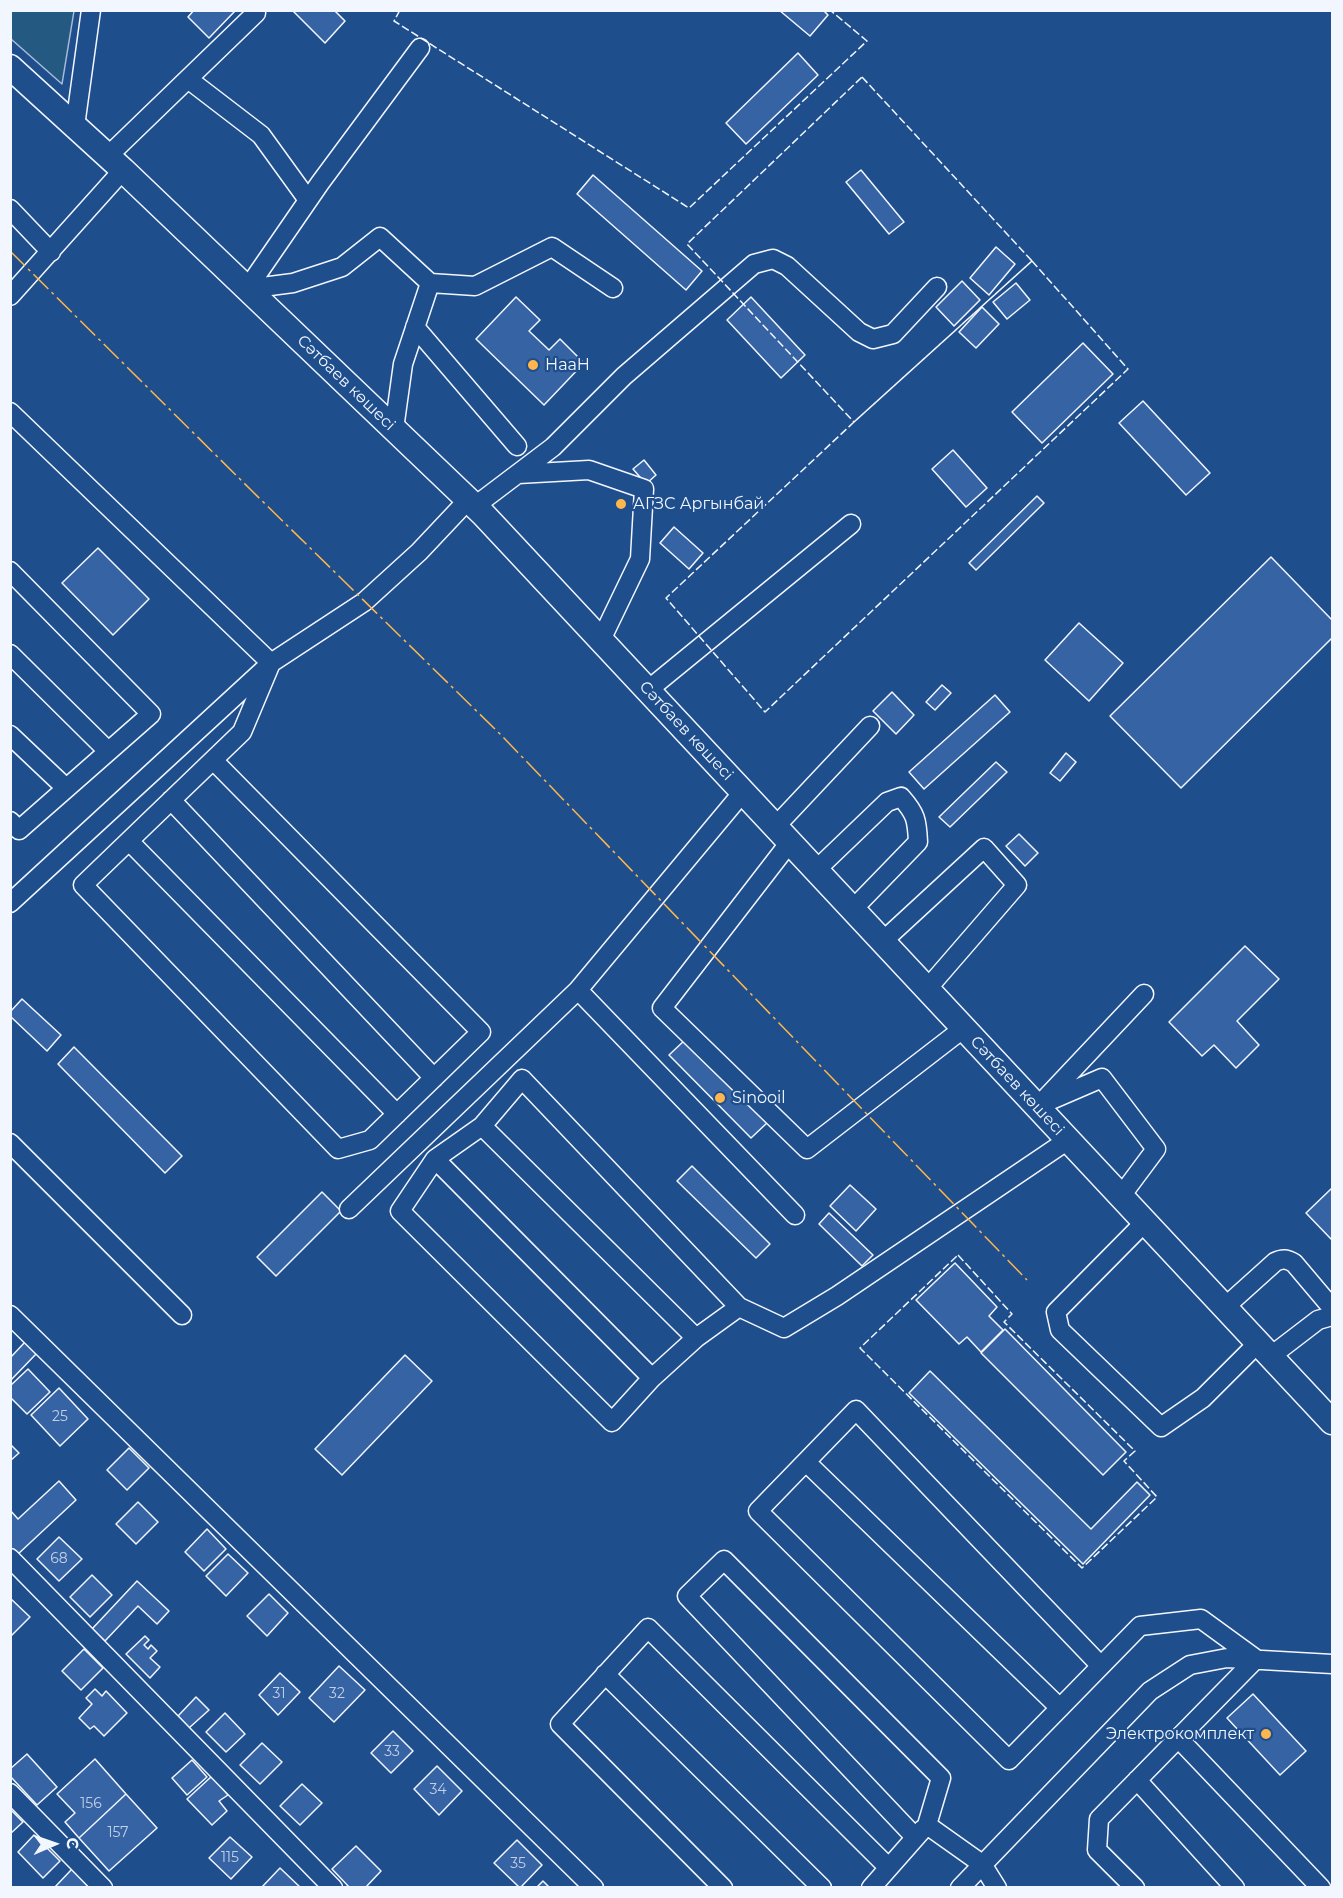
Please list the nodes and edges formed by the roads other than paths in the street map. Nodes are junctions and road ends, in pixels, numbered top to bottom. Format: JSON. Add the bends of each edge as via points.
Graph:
{"nodes":[{"id":1,"x":91,"y":10,"type":"edge"},
{"id":2,"x":256,"y":12,"type":"dead end"},
{"id":3,"x":420,"y":48,"type":"dead end"},
{"id":4,"x":10,"y":67,"type":"edge"},
{"id":5,"x":188,"y":79,"type":"junction"},
{"id":6,"x":75,"y":126,"type":"junction"},
{"id":7,"x":116,"y":163,"type":"junction"},
{"id":8,"x":308,"y":201,"type":"junction"},
{"id":9,"x":10,"y":209,"type":"edge"},
{"id":10,"x":51,"y":252,"type":"junction"},
{"id":11,"x":430,"y":283,"type":"junction"},
{"id":12,"x":937,"y":287,"type":"dead end"},
{"id":13,"x":614,"y":288,"type":"dead end"},
{"id":14,"x":247,"y":289,"type":"junction"},
{"id":15,"x":10,"y":296,"type":"edge"},
{"id":16,"x":415,"y":327,"type":"junction"},
{"id":17,"x":10,"y":412,"type":"edge"},
{"id":18,"x":394,"y":429,"type":"junction"},
{"id":19,"x":517,"y":446,"type":"dead end"},
{"id":20,"x":518,"y":474,"type":"junction"},
{"id":21,"x":471,"y":503,"type":"junction"},
{"id":22,"x":851,"y":524,"type":"dead end"},
{"id":23,"x":10,"y":571,"type":"edge"},
{"id":24,"x":601,"y":640,"type":"junction"},
{"id":25,"x":10,"y":654,"type":"edge"},
{"id":26,"x":271,"y":663,"type":"junction"},
{"id":27,"x":648,"y":690,"type":"junction"},
{"id":28,"x":870,"y":726,"type":"dead end"},
{"id":29,"x":10,"y":735,"type":"edge"},
{"id":30,"x":108,"y":751,"type":"junction"},
{"id":31,"x":213,"y":760,"type":"junction"},
{"id":32,"x":66,"y":788,"type":"junction"},
{"id":33,"x":743,"y":792,"type":"junction"},
{"id":34,"x":171,"y":800,"type":"junction"},
{"id":35,"x":10,"y":821,"type":"edge"},
{"id":36,"x":783,"y":834,"type":"junction"},
{"id":37,"x":129,"y":841,"type":"junction"},
{"id":38,"x":816,"y":870,"type":"junction"},
{"id":39,"x":10,"y":903,"type":"edge"},
{"id":40,"x":853,"y":909,"type":"junction"},
{"id":41,"x":883,"y":941,"type":"junction"},
{"id":42,"x":927,"y":989,"type":"junction"},
{"id":43,"x":578,"y":990,"type":"junction"},
{"id":44,"x":1144,"y":994,"type":"dead end"},
{"id":45,"x":964,"y":1028,"type":"junction"},
{"id":46,"x":434,"y":1078,"type":"junction"},
{"id":47,"x":1037,"y":1107,"type":"junction"},
{"id":48,"x":397,"y":1114,"type":"junction"},
{"id":49,"x":482,"y":1126,"type":"junction"},
{"id":50,"x":1068,"y":1140,"type":"junction"},
{"id":51,"x":10,"y":1143,"type":"edge"},
{"id":52,"x":435,"y":1159,"type":"junction"},
{"id":53,"x":1121,"y":1196,"type":"junction"},
{"id":54,"x":349,"y":1209,"type":"dead end"},
{"id":55,"x":795,"y":1215,"type":"dead end"},
{"id":56,"x":1145,"y":1222,"type":"junction"},
{"id":57,"x":740,"y":1307,"type":"junction"},
{"id":58,"x":1225,"y":1307,"type":"junction"},
{"id":59,"x":1332,"y":1308,"type":"edge"},
{"id":60,"x":10,"y":1315,"type":"edge"},
{"id":61,"x":182,"y":1315,"type":"dead end"},
{"id":62,"x":1332,"y":1316,"type":"edge"},
{"id":63,"x":696,"y":1338,"type":"junction"},
{"id":64,"x":1265,"y":1350,"type":"junction"},
{"id":65,"x":652,"y":1378,"type":"junction"},
{"id":66,"x":1332,"y":1422,"type":"edge"},
{"id":67,"x":806,"y":1462,"type":"junction"},
{"id":68,"x":10,"y":1558,"type":"edge"},
{"id":69,"x":1256,"y":1659,"type":"junction"},
{"id":70,"x":1332,"y":1664,"type":"edge"},
{"id":71,"x":1101,"y":1665,"type":"junction"},
{"id":72,"x":605,"y":1674,"type":"junction"},
{"id":73,"x":1060,"y":1708,"type":"junction"},
{"id":74,"x":1179,"y":1739,"type":"junction"},
{"id":75,"x":1137,"y":1780,"type":"junction"},
{"id":76,"x":10,"y":1793,"type":"edge"},
{"id":77,"x":921,"y":1831,"type":"junction"},
{"id":78,"x":982,"y":1864,"type":"junction"},
{"id":79,"x":888,"y":1867,"type":"junction"},
{"id":80,"x":103,"y":1887,"type":"edge"},
{"id":81,"x":333,"y":1887,"type":"edge"},
{"id":82,"x":594,"y":1887,"type":"edge"},
{"id":83,"x":723,"y":1887,"type":"edge"},
{"id":84,"x":822,"y":1887,"type":"edge"},
{"id":85,"x":871,"y":1887,"type":"edge"},
{"id":86,"x":960,"y":1887,"type":"edge"},
{"id":87,"x":997,"y":1887,"type":"edge"},
{"id":88,"x":1134,"y":1887,"type":"edge"},
{"id":89,"x":1235,"y":1887,"type":"edge"},
{"id":90,"x":1321,"y":1887,"type":"edge"}],
"edges":[{"from":1,"to":6,"type":"street"},
{"from":2,"to":5,"type":"street"},
{"from":3,"to":8,"type":"street"},
{"from":4,"to":6,"type":"main road","name":"Сәтбаев көшесі"},
{"from":5,"to":7,"type":"street"},
{"from":5,"to":8,"type":"street","via":[[261,135]]},
{"from":6,"to":7,"type":"main road","name":"Сәтбаев көшесі"},
{"from":7,"to":10,"type":"street"},
{"from":7,"to":14,"type":"main road","name":"Сәтбаев көшесі"},
{"from":8,"to":14,"type":"street"},
{"from":9,"to":10,"type":"street"},
{"from":10,"to":15,"type":"street"},
{"from":11,"to":13,"type":"street","via":[[475,286],[552,248]]},
{"from":11,"to":14,"type":"street","via":[[380,237],[342,267],[293,283]]},
{"from":11,"to":16,"type":"street"},
{"from":12,"to":20,"type":"street","via":[[892,334],[873,339],[859,332],[787,266],[773,259],[754,264],[624,376],[553,447]]},
{"from":14,"to":18,"type":"main road","name":"Сәтбаев көшесі"},
{"from":16,"to":18,"type":"street","via":[[403,364]]},
{"from":16,"to":19,"type":"street"},
{"from":17,"to":26,"type":"street"},
{"from":18,"to":21,"type":"main road","name":"Сәтбаев көшесі"},
{"from":20,"to":21,"type":"street"},
{"from":20,"to":24,"type":"street","via":[[589,470],[644,489],[640,559]]},
{"from":21,"to":24,"type":"main road","name":"Сәтбаев көшесі"},
{"from":21,"to":26,"type":"street","via":[[364,602]]},
{"from":22,"to":27,"type":"street"},
{"from":23,"to":30,"type":"street","via":[[151,714]]},
{"from":24,"to":27,"type":"main road","name":"Сәтбаев көшесі"},
{"from":25,"to":30,"type":"street"},
{"from":26,"to":31,"type":"street","via":[[242,732]]},
{"from":26,"to":39,"type":"street"},
{"from":27,"to":33,"type":"main road","name":"Сәтбаев көшесі"},
{"from":28,"to":36,"type":"street"},
{"from":29,"to":32,"type":"street"},
{"from":30,"to":32,"type":"street"},
{"from":31,"to":34,"type":"street"},
{"from":31,"to":46,"type":"street","via":[[481,1032]]},
{"from":32,"to":35,"type":"street","via":[[19,830]]},
{"from":33,"to":36,"type":"main road","name":"Сәтбаев көшесі"},
{"from":33,"to":43,"type":"street"},
{"from":34,"to":37,"type":"street"},
{"from":34,"to":46,"type":"street"},
{"from":36,"to":38,"type":"main road","name":"Сәтбаев көшесі"},
{"from":36,"to":45,"type":"street","via":[[662,1008],[807,1149]]},
{"from":37,"to":48,"type":"street"},
{"from":37,"to":48,"type":"street","via":[[83,885],[338,1149],[370,1140]]},
{"from":38,"to":40,"type":"main road","name":"Сәтбаев көшесі"},
{"from":38,"to":40,"type":"street","via":[[887,802],[901,797],[913,811],[918,842]]},
{"from":40,"to":41,"type":"main road","name":"Сәтбаев көшесі"},
{"from":41,"to":42,"type":"main road","name":"Сәтбаев көшесі"},
{"from":41,"to":42,"type":"street","via":[[984,848],[1017,885]]},
{"from":42,"to":45,"type":"main road","name":"Сәтбаев көшесі"},
{"from":43,"to":54,"type":"street"},
{"from":43,"to":55,"type":"street"},
{"from":44,"to":47,"type":"street"},
{"from":45,"to":47,"type":"main road","name":"Сәтбаев көшесі"},
{"from":46,"to":48,"type":"street"},
{"from":47,"to":50,"type":"main road","name":"Сәтбаев көшесі"},
{"from":47,"to":53,"type":"street","via":[[1102,1077],[1156,1149]]},
{"from":49,"to":52,"type":"street"},
{"from":49,"to":57,"type":"street","via":[[522,1079]]},
{"from":49,"to":63,"type":"street"},
{"from":50,"to":53,"type":"main road","name":"Сәтбаев көшесі"},
{"from":50,"to":57,"type":"street","via":[[784,1328]]},
{"from":51,"to":61,"type":"street"},
{"from":52,"to":65,"type":"street"},
{"from":52,"to":65,"type":"street","via":[[400,1210],[612,1422]]},
{"from":53,"to":56,"type":"main road","name":"Сәтбаев көшесі"},
{"from":56,"to":58,"type":"main road","name":"Сәтбаев көшесі"},
{"from":56,"to":64,"type":"street","via":[[1056,1312],[1060,1330],[1161,1427]]},
{"from":57,"to":63,"type":"street"},
{"from":58,"to":59,"type":"street","via":[[1275,1262],[1287,1259]]},
{"from":58,"to":64,"type":"main road","name":"Сәтбаев көшесі"},
{"from":60,"to":82,"type":"street"},
{"from":62,"to":64,"type":"street"},
{"from":63,"to":65,"type":"street"},
{"from":64,"to":66,"type":"main road","name":"Сәтбаев көшесі"},
{"from":67,"to":71,"type":"street","via":[[856,1410]]},
{"from":67,"to":73,"type":"street"},
{"from":67,"to":73,"type":"street","via":[[758,1511],[1009,1760]]},
{"from":68,"to":81,"type":"street"},
{"from":69,"to":70,"type":"street"},
{"from":69,"to":71,"type":"street","via":[[1201,1619],[1140,1626]]},
{"from":69,"to":74,"type":"street"},
{"from":69,"to":78,"type":"street","via":[[1227,1658],[1190,1665],[1150,1691]]},
{"from":71,"to":73,"type":"street"},
{"from":72,"to":79,"type":"street","via":[[648,1628]]},
{"from":72,"to":83,"type":"street","via":[[560,1725]]},
{"from":72,"to":84,"type":"street"},
{"from":74,"to":75,"type":"street"},
{"from":74,"to":90,"type":"street"},
{"from":75,"to":88,"type":"street","via":[[1099,1819],[1097,1850]]},
{"from":75,"to":89,"type":"street"},
{"from":76,"to":80,"type":"street"},
{"from":77,"to":77,"type":"street","via":[[941,1778],[724,1560],[687,1596]]},
{"from":77,"to":78,"type":"street"},
{"from":77,"to":79,"type":"street"},
{"from":78,"to":86,"type":"street"},
{"from":78,"to":87,"type":"street"},
{"from":79,"to":85,"type":"street"}]}
